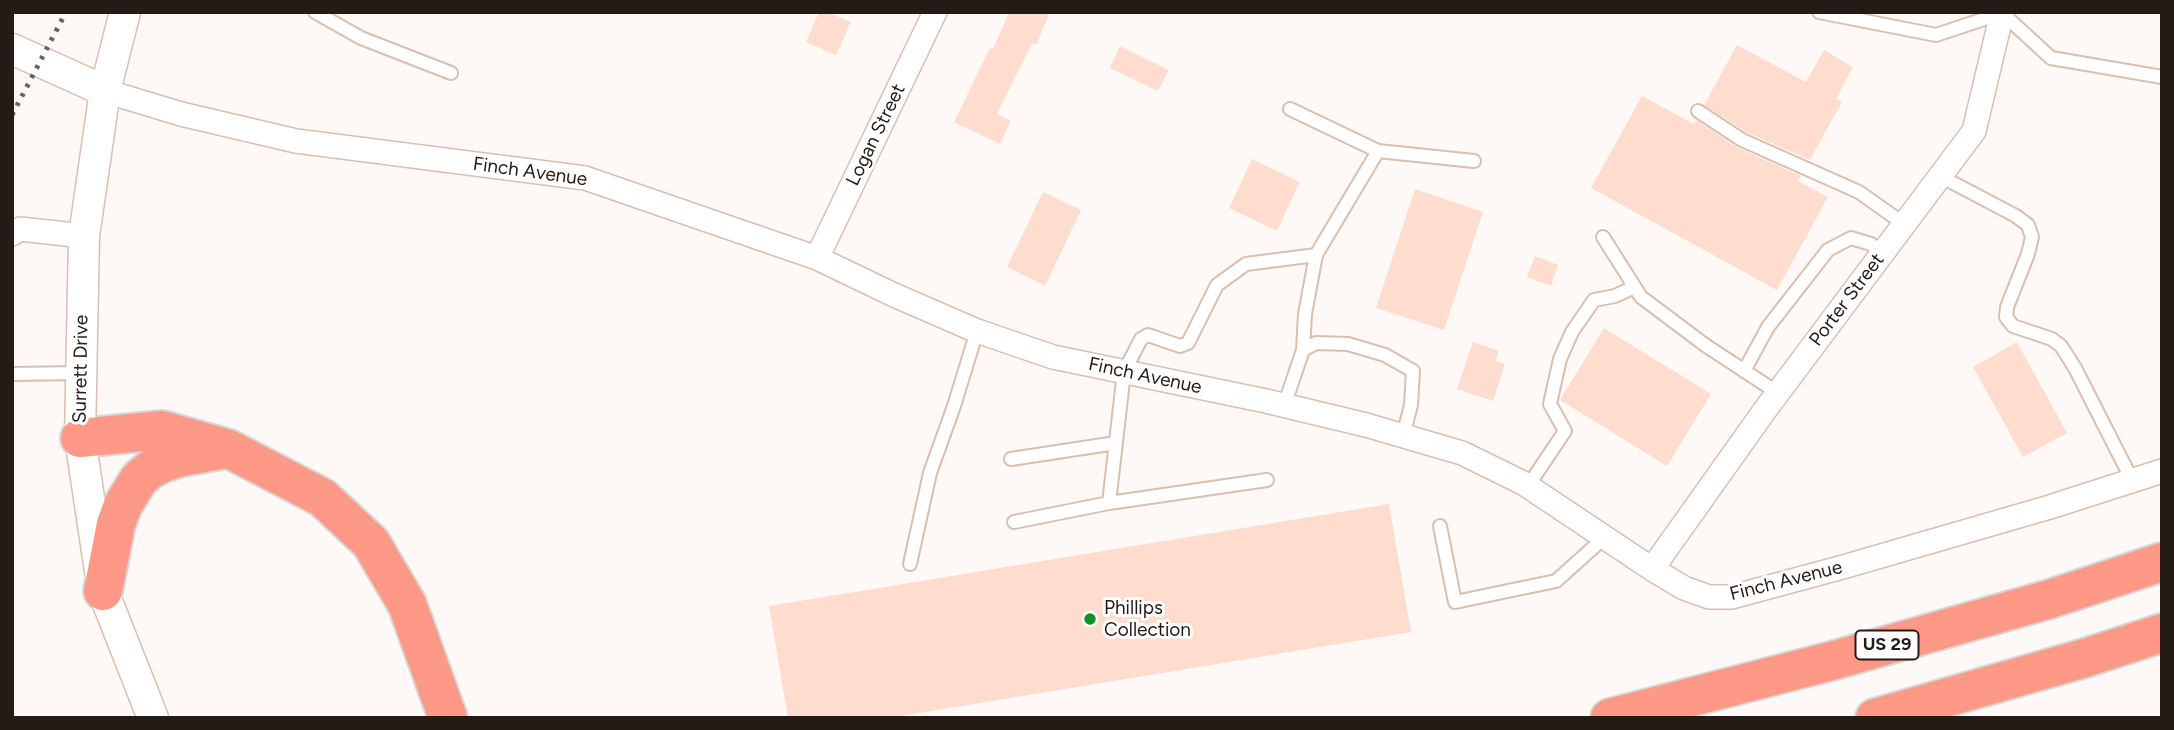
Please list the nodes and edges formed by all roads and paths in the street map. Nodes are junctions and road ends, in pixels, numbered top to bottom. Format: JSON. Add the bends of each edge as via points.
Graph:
{"nodes":[{"id":1,"x":125,"y":12,"type":"edge"},
{"id":2,"x":314,"y":12,"type":"edge"},
{"id":3,"x":934,"y":12,"type":"edge"},
{"id":4,"x":1819,"y":12,"type":"edge"},
{"id":5,"x":2002,"y":13,"type":"edge"},
{"id":6,"x":12,"y":49,"type":"edge"},
{"id":7,"x":452,"y":73,"type":"dead end"},
{"id":8,"x":2162,"y":77,"type":"edge"},
{"id":9,"x":105,"y":91,"type":"junction"},
{"id":10,"x":1290,"y":109,"type":"dead end"},
{"id":11,"x":1698,"y":111,"type":"dead end"},
{"id":12,"x":1378,"y":151,"type":"junction"},
{"id":13,"x":1474,"y":161,"type":"dead end"},
{"id":14,"x":1940,"y":176,"type":"junction"},
{"id":15,"x":1904,"y":224,"type":"junction"},
{"id":16,"x":12,"y":234,"type":"edge"},
{"id":17,"x":84,"y":236,"type":"junction"},
{"id":18,"x":1603,"y":237,"type":"dead end"},
{"id":19,"x":1882,"y":253,"type":"junction"},
{"id":20,"x":1316,"y":255,"type":"junction"},
{"id":21,"x":817,"y":258,"type":"junction"},
{"id":22,"x":1634,"y":287,"type":"junction"},
{"id":23,"x":977,"y":331,"type":"junction"},
{"id":24,"x":1303,"y":350,"type":"junction"},
{"id":25,"x":1744,"y":371,"type":"junction"},
{"id":26,"x":1125,"y":372,"type":"junction"},
{"id":27,"x":81,"y":373,"type":"junction"},
{"id":28,"x":12,"y":374,"type":"edge"},
{"id":29,"x":1777,"y":393,"type":"junction"},
{"id":30,"x":1284,"y":406,"type":"junction"},
{"id":31,"x":1403,"y":436,"type":"junction"},
{"id":32,"x":80,"y":438,"type":"junction"},
{"id":33,"x":1116,"y":443,"type":"junction"},
{"id":34,"x":229,"y":449,"type":"junction"},
{"id":35,"x":1011,"y":459,"type":"dead end"},
{"id":36,"x":2162,"y":471,"type":"edge"},
{"id":37,"x":1267,"y":480,"type":"dead end"},
{"id":38,"x":2132,"y":480,"type":"junction"},
{"id":39,"x":1528,"y":486,"type":"junction"},
{"id":40,"x":1109,"y":503,"type":"junction"},
{"id":41,"x":1014,"y":522,"type":"dead end"},
{"id":42,"x":1440,"y":526,"type":"dead end"},
{"id":43,"x":1605,"y":537,"type":"junction"},
{"id":44,"x":2162,"y":562,"type":"edge"},
{"id":45,"x":910,"y":564,"type":"dead end"},
{"id":46,"x":1652,"y":569,"type":"junction"},
{"id":47,"x":103,"y":591,"type":"junction"},
{"id":48,"x":2162,"y":633,"type":"edge"},
{"id":49,"x":430,"y":670,"type":"junction"},
{"id":50,"x":153,"y":718,"type":"edge"},
{"id":51,"x":435,"y":718,"type":"edge"},
{"id":52,"x":448,"y":718,"type":"edge"},
{"id":53,"x":1610,"y":718,"type":"edge"},
{"id":54,"x":1875,"y":718,"type":"edge"}],
"edges":[{"from":1,"to":9,"type":"street","name":"Surrett Drive"},
{"from":2,"to":7,"type":"lane","via":[[361,38]]},
{"from":3,"to":21,"type":"street","name":"Logan Street"},
{"from":4,"to":5,"type":"lane","via":[[1936,35]]},
{"from":5,"to":8,"type":"lane","via":[[2051,58]]},
{"from":5,"to":14,"type":"street","name":"Porter Street","via":[[1974,131]]},
{"from":6,"to":9,"type":"street"},
{"from":9,"to":17,"type":"street","name":"Surrett Drive"},
{"from":9,"to":21,"type":"street","name":"Finch Avenue","via":[[296,141],[585,178]]},
{"from":10,"to":12,"type":"lane"},
{"from":11,"to":15,"type":"lane","via":[[1742,140],[1859,192]]},
{"from":12,"to":13,"type":"lane"},
{"from":12,"to":20,"type":"lane"},
{"from":14,"to":15,"type":"street","name":"Porter Street"},
{"from":14,"to":38,"type":"lane","via":[[2028,225],[2032,237],[2028,254],[2006,317],[2013,326],[2061,346]]},
{"from":15,"to":19,"type":"street","name":"Porter Street"},
{"from":16,"to":17,"type":"street","via":[[20,229]]},
{"from":17,"to":27,"type":"street","name":"Surrett Drive"},
{"from":18,"to":22,"type":"lane"},
{"from":19,"to":25,"type":"lane","via":[[1852,238],[1828,250],[1768,327]]},
{"from":19,"to":29,"type":"street","name":"Porter Street"},
{"from":20,"to":24,"type":"lane","via":[[1304,314]]},
{"from":20,"to":26,"type":"lane","via":[[1246,264],[1217,285],[1188,343],[1180,345],[1148,335]]},
{"from":21,"to":23,"type":"street","name":"Finch Avenue"},
{"from":22,"to":25,"type":"lane","via":[[1641,297]]},
{"from":22,"to":39,"type":"lane","via":[[1594,300],[1572,332],[1560,359],[1550,404],[1565,431]]},
{"from":23,"to":26,"type":"street","name":"Finch Avenue","via":[[1052,357]]},
{"from":23,"to":45,"type":"lane","via":[[930,473]]},
{"from":24,"to":30,"type":"lane"},
{"from":24,"to":31,"type":"lane","via":[[1316,343],[1348,344],[1385,355],[1413,371]]},
{"from":25,"to":29,"type":"lane"},
{"from":26,"to":30,"type":"street","name":"Finch Avenue"},
{"from":26,"to":33,"type":"lane"},
{"from":27,"to":28,"type":"lane"},
{"from":27,"to":32,"type":"street","name":"Surrett Drive"},
{"from":29,"to":46,"type":"street","name":"Porter Street"},
{"from":30,"to":31,"type":"street","name":"Finch Avenue"},
{"from":31,"to":39,"type":"street","name":"Finch Avenue","via":[[1462,453]]},
{"from":32,"to":34,"type":"highway","via":[[162,429]]},
{"from":32,"to":47,"type":"street","name":"Surrett Drive"},
{"from":33,"to":35,"type":"lane"},
{"from":33,"to":40,"type":"lane"},
{"from":34,"to":47,"type":"highway","via":[[163,463],[139,479],[116,524]]},
{"from":34,"to":49,"type":"highway","via":[[323,498],[371,543],[407,604]]},
{"from":36,"to":38,"type":"street","name":"Finch Avenue"},
{"from":37,"to":40,"type":"lane"},
{"from":38,"to":46,"type":"street","name":"Finch Avenue","via":[[1732,597],[1709,597]]},
{"from":39,"to":43,"type":"street","name":"Finch Avenue"},
{"from":40,"to":41,"type":"lane"},
{"from":42,"to":43,"type":"lane","via":[[1455,602],[1556,581]]},
{"from":43,"to":46,"type":"street","name":"Finch Avenue"},
{"from":44,"to":53,"type":"highway","number":"US 29","via":[[1835,660]]},
{"from":47,"to":50,"type":"street","name":"Surrett Drive"},
{"from":48,"to":54,"type":"highway"},
{"from":49,"to":51,"type":"highway"},
{"from":49,"to":52,"type":"highway"}]}
